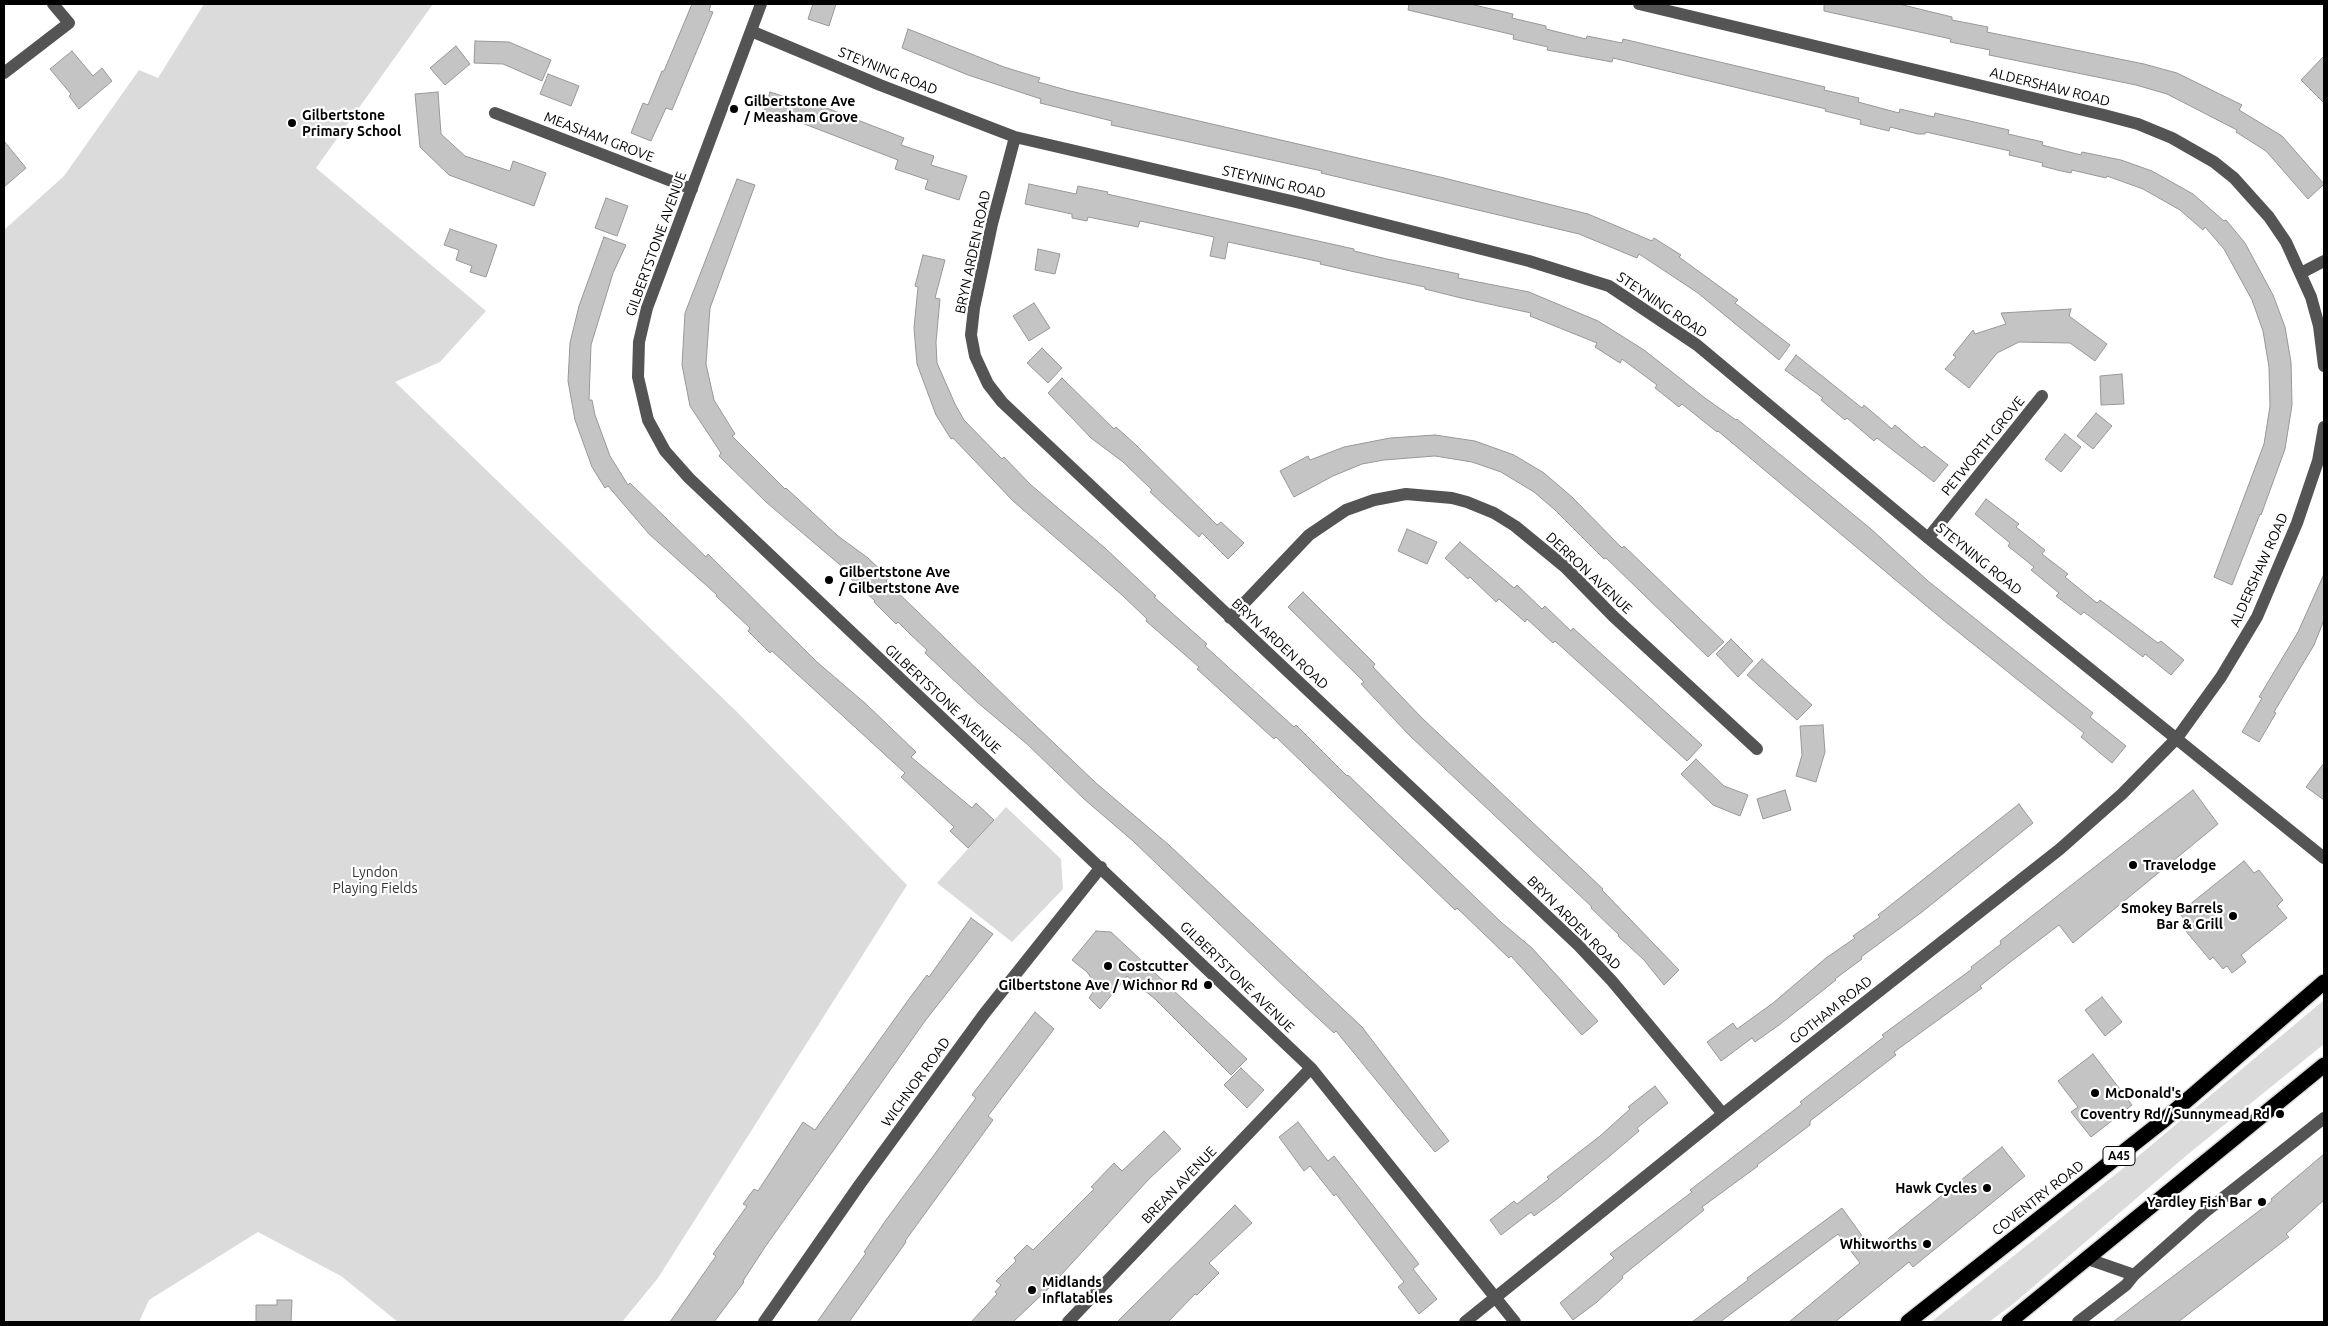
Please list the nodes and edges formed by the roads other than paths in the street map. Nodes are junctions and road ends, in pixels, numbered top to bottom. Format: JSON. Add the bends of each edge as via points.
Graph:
{"nodes":[{"id":1,"x":53,"y":4,"type":"edge"},
{"id":2,"x":761,"y":4,"type":"edge"},
{"id":3,"x":1639,"y":4,"type":"edge"},
{"id":4,"x":751,"y":32,"type":"junction"},
{"id":5,"x":4,"y":73,"type":"edge"},
{"id":6,"x":495,"y":113,"type":"dead end"},
{"id":7,"x":1015,"y":137,"type":"junction"},
{"id":8,"x":692,"y":189,"type":"junction"},
{"id":9,"x":2324,"y":261,"type":"edge"},
{"id":10,"x":2301,"y":272,"type":"junction"},
{"id":11,"x":2324,"y":366,"type":"edge"},
{"id":12,"x":2042,"y":396,"type":"dead end"},
{"id":13,"x":2324,"y":427,"type":"edge"},
{"id":14,"x":1928,"y":538,"type":"junction"},
{"id":15,"x":1230,"y":618,"type":"junction"},
{"id":16,"x":2177,"y":738,"type":"junction"},
{"id":17,"x":1757,"y":749,"type":"dead end"},
{"id":18,"x":2324,"y":858,"type":"edge"},
{"id":19,"x":1101,"y":867,"type":"junction"},
{"id":20,"x":2324,"y":982,"type":"edge"},
{"id":21,"x":2324,"y":1065,"type":"edge"},
{"id":22,"x":1311,"y":1068,"type":"junction"},
{"id":23,"x":1723,"y":1114,"type":"junction"},
{"id":24,"x":2324,"y":1118,"type":"edge"},
{"id":25,"x":2088,"y":1259,"type":"junction"},
{"id":26,"x":2134,"y":1275,"type":"junction"},
{"id":27,"x":1497,"y":1298,"type":"junction"},
{"id":28,"x":764,"y":1322,"type":"edge"},
{"id":29,"x":1068,"y":1322,"type":"edge"},
{"id":30,"x":1465,"y":1322,"type":"edge"},
{"id":31,"x":1515,"y":1322,"type":"edge"},
{"id":32,"x":1908,"y":1322,"type":"edge"},
{"id":33,"x":2009,"y":1322,"type":"edge"},
{"id":34,"x":2078,"y":1322,"type":"edge"}],
"edges":[{"from":1,"to":5,"type":"street","via":[[69,23]]},
{"from":2,"to":4,"type":"street","name":"GILBERTSTONE AVENUE"},
{"from":3,"to":10,"type":"street","name":"ALDERSHAW ROAD","via":[[2138,124],[2172,138],[2214,162],[2252,196],[2286,242]]},
{"from":4,"to":7,"type":"street","name":"STEYNING ROAD"},
{"from":4,"to":8,"type":"street","name":"GILBERTSTONE AVENUE"},
{"from":6,"to":8,"type":"street","name":"MEASHAM GROVE"},
{"from":7,"to":14,"type":"street","name":"STEYNING ROAD","via":[[1481,248],[1609,286],[1697,345]]},
{"from":7,"to":15,"type":"street","name":"BRYN ARDEN ROAD","via":[[974,308],[972,335],[978,363],[1002,402]]},
{"from":8,"to":19,"type":"street","name":"GILBERTSTONE AVENUE","via":[[647,308],[639,342],[638,377],[648,420],[665,451],[689,478]]},
{"from":9,"to":10,"type":"street"},
{"from":10,"to":11,"type":"street","name":"ALDERSHAW ROAD","via":[[2317,319]]},
{"from":12,"to":14,"type":"street","name":"PETWORTH GROVE"},
{"from":13,"to":16,"type":"street","name":"ALDERSHAW ROAD","via":[[2318,461],[2297,523],[2257,617],[2221,677]]},
{"from":14,"to":16,"type":"street","name":"STEYNING ROAD"},
{"from":15,"to":17,"type":"street","name":"DERRON AVENUE","via":[[1309,535],[1346,510],[1406,494],[1467,502],[1494,512],[1565,567]]},
{"from":15,"to":23,"type":"street","name":"BRYN ARDEN ROAD","via":[[1578,945]]},
{"from":16,"to":18,"type":"street","name":"STEYNING ROAD"},
{"from":16,"to":23,"type":"street","name":"GOTHAM ROAD","via":[[2122,794],[2060,849]]},
{"from":19,"to":22,"type":"street","name":"GILBERTSTONE AVENUE"},
{"from":19,"to":28,"type":"street","name":"WICHNOR ROAD","via":[[984,1014]]},
{"from":20,"to":32,"type":"highway","name":"COVENTRY ROAD","number":"A45","via":[[2164,1120]]},
{"from":21,"to":25,"type":"highway"},
{"from":22,"to":27,"type":"street","name":"GILBERTSTONE AVENUE"},
{"from":22,"to":29,"type":"street","name":"BREAN AVENUE"},
{"from":23,"to":27,"type":"street","name":"GOTHAM ROAD"},
{"from":24,"to":26,"type":"street","via":[[2205,1212]]},
{"from":25,"to":26,"type":"street"},
{"from":25,"to":33,"type":"highway"},
{"from":26,"to":34,"type":"street","via":[[2126,1285]]},
{"from":27,"to":30,"type":"street","name":"GOTHAM ROAD"},
{"from":27,"to":31,"type":"street","name":"GILBERTSTONE AVENUE"}]}
